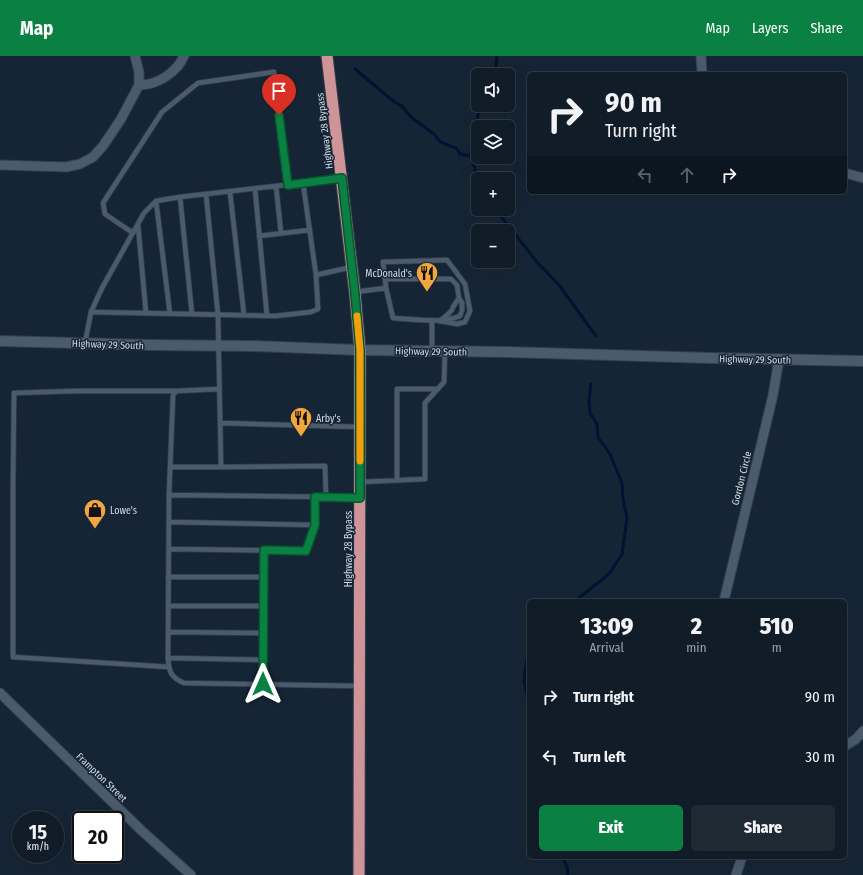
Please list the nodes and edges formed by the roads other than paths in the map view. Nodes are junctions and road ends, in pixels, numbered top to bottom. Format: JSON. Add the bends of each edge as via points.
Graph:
{"nodes":[{"id":1,"x":135,"y":56,"type":"edge"},
{"id":2,"x":184,"y":56,"type":"edge"},
{"id":3,"x":327,"y":56,"type":"edge"},
{"id":4,"x":701,"y":56,"type":"edge"},
{"id":5,"x":702,"y":72,"type":"edge"},
{"id":6,"x":139,"y":85,"type":"junction"},
{"id":7,"x":0,"y":165,"type":"edge"},
{"id":8,"x":847,"y":174,"type":"edge"},
{"id":9,"x":342,"y":178,"type":"junction"},
{"id":10,"x":863,"y":178,"type":"edge"},
{"id":11,"x":303,"y":184,"type":"junction"},
{"id":12,"x":288,"y":185,"type":"junction"},
{"id":13,"x":276,"y":186,"type":"junction"},
{"id":14,"x":255,"y":189,"type":"junction"},
{"id":15,"x":230,"y":192,"type":"junction"},
{"id":16,"x":206,"y":194,"type":"junction"},
{"id":17,"x":180,"y":197,"type":"junction"},
{"id":18,"x":156,"y":201,"type":"junction"},
{"id":19,"x":138,"y":224,"type":"junction"},
{"id":20,"x":310,"y":230,"type":"junction"},
{"id":21,"x":133,"y":233,"type":"junction"},
{"id":22,"x":282,"y":234,"type":"junction"},
{"id":23,"x":259,"y":236,"type":"junction"},
{"id":24,"x":352,"y":267,"type":"junction"},
{"id":25,"x":316,"y":275,"type":"junction"},
{"id":26,"x":385,"y":279,"type":"junction"},
{"id":27,"x":386,"y":288,"type":"junction"},
{"id":28,"x":355,"y":292,"type":"junction"},
{"id":29,"x":460,"y":298,"type":"junction"},
{"id":30,"x":91,"y":312,"type":"junction"},
{"id":31,"x":146,"y":313,"type":"junction"},
{"id":32,"x":170,"y":314,"type":"junction"},
{"id":33,"x":192,"y":314,"type":"junction"},
{"id":34,"x":218,"y":315,"type":"junction"},
{"id":35,"x":244,"y":315,"type":"junction"},
{"id":36,"x":267,"y":316,"type":"junction"},
{"id":37,"x":432,"y":320,"type":"junction"},
{"id":38,"x":440,"y":320,"type":"junction"},
{"id":39,"x":0,"y":340,"type":"edge"},
{"id":40,"x":85,"y":343,"type":"junction"},
{"id":41,"x":219,"y":346,"type":"junction"},
{"id":42,"x":360,"y":350,"type":"junction"},
{"id":43,"x":432,"y":351,"type":"junction"},
{"id":44,"x":445,"y":351,"type":"junction"},
{"id":45,"x":779,"y":359,"type":"junction"},
{"id":46,"x":863,"y":361,"type":"edge"},
{"id":47,"x":219,"y":389,"type":"junction"},
{"id":48,"x":438,"y":389,"type":"junction"},
{"id":49,"x":176,"y":391,"type":"junction"},
{"id":50,"x":220,"y":423,"type":"junction"},
{"id":51,"x":360,"y":427,"type":"junction"},
{"id":52,"x":170,"y":467,"type":"junction"},
{"id":53,"x":221,"y":468,"type":"junction"},
{"id":54,"x":397,"y":480,"type":"junction"},
{"id":55,"x":360,"y":482,"type":"junction"},
{"id":56,"x":169,"y":495,"type":"junction"},
{"id":57,"x":315,"y":497,"type":"junction"},
{"id":58,"x":326,"y":497,"type":"junction"},
{"id":59,"x":360,"y":498,"type":"junction"},
{"id":60,"x":169,"y":522,"type":"junction"},
{"id":61,"x":315,"y":525,"type":"junction"},
{"id":62,"x":168,"y":549,"type":"junction"},
{"id":63,"x":264,"y":550,"type":"junction"},
{"id":64,"x":168,"y":577,"type":"junction"},
{"id":65,"x":264,"y":577,"type":"junction"},
{"id":66,"x":724,"y":599,"type":"edge"},
{"id":67,"x":168,"y":606,"type":"junction"},
{"id":68,"x":264,"y":606,"type":"junction"},
{"id":69,"x":168,"y":632,"type":"junction"},
{"id":70,"x":263,"y":633,"type":"junction"},
{"id":71,"x":168,"y":658,"type":"junction"},
{"id":72,"x":263,"y":660,"type":"junction"},
{"id":73,"x":169,"y":667,"type":"junction"},
{"id":74,"x":263,"y":684,"type":"junction"},
{"id":75,"x":359,"y":686,"type":"junction"},
{"id":76,"x":0,"y":693,"type":"edge"},
{"id":77,"x":863,"y":731,"type":"edge"},
{"id":78,"x":847,"y":745,"type":"edge"},
{"id":79,"x":741,"y":859,"type":"edge"},
{"id":80,"x":191,"y":875,"type":"edge"},
{"id":81,"x":359,"y":875,"type":"edge"},
{"id":82,"x":736,"y":875,"type":"edge"}],
"edges":[{"from":1,"to":6,"type":"street"},
{"from":2,"to":6,"type":"street","via":[[177,67],[159,81]]},
{"from":3,"to":9,"type":"highway","name":"Highway 28 Bypass"},
{"from":4,"to":5,"type":"street"},
{"from":6,"to":7,"type":"street","via":[[103,146],[80,164],[66,167]]},
{"from":8,"to":10,"type":"street"},
{"from":9,"to":11,"type":"lane"},
{"from":9,"to":24,"type":"highway","name":"Highway 28 Bypass"},
{"from":11,"to":12,"type":"lane"},
{"from":11,"to":20,"type":"lane"},
{"from":12,"to":13,"type":"lane"},
{"from":12,"to":21,"type":"lane","via":[[274,72],[198,83],[162,112],[103,203],[105,214]]},
{"from":13,"to":14,"type":"lane"},
{"from":13,"to":22,"type":"lane"},
{"from":14,"to":15,"type":"lane"},
{"from":14,"to":23,"type":"lane"},
{"from":15,"to":16,"type":"lane"},
{"from":15,"to":35,"type":"lane"},
{"from":16,"to":17,"type":"lane"},
{"from":16,"to":34,"type":"lane"},
{"from":17,"to":18,"type":"lane"},
{"from":17,"to":33,"type":"lane"},
{"from":18,"to":19,"type":"lane","via":[[144,213]]},
{"from":18,"to":32,"type":"lane"},
{"from":19,"to":21,"type":"lane"},
{"from":19,"to":31,"type":"lane"},
{"from":20,"to":22,"type":"lane"},
{"from":20,"to":25,"type":"lane"},
{"from":21,"to":30,"type":"lane"},
{"from":22,"to":23,"type":"lane"},
{"from":23,"to":36,"type":"lane"},
{"from":24,"to":25,"type":"lane"},
{"from":24,"to":28,"type":"highway","name":"Highway 28 Bypass"},
{"from":25,"to":36,"type":"lane","via":[[318,309],[311,312]]},
{"from":26,"to":27,"type":"lane"},
{"from":26,"to":29,"type":"lane","via":[[452,279]]},
{"from":26,"to":38,"type":"lane","via":[[383,262],[447,260],[465,284],[470,311],[465,322],[457,324]]},
{"from":27,"to":28,"type":"lane"},
{"from":27,"to":37,"type":"lane","via":[[393,318]]},
{"from":28,"to":42,"type":"highway","name":"Highway 28 Bypass"},
{"from":29,"to":38,"type":"lane"},
{"from":29,"to":38,"type":"lane","via":[[460,316]]},
{"from":30,"to":31,"type":"lane"},
{"from":30,"to":40,"type":"lane"},
{"from":31,"to":32,"type":"lane"},
{"from":32,"to":33,"type":"lane"},
{"from":33,"to":34,"type":"lane"},
{"from":34,"to":35,"type":"lane"},
{"from":34,"to":41,"type":"lane"},
{"from":35,"to":36,"type":"lane"},
{"from":37,"to":38,"type":"lane"},
{"from":37,"to":43,"type":"lane"},
{"from":39,"to":40,"type":"main road","name":"Highway 29 South"},
{"from":40,"to":41,"type":"main road","name":"Highway 29 South"},
{"from":41,"to":42,"type":"main road","name":"Highway 29 South"},
{"from":41,"to":47,"type":"lane"},
{"from":42,"to":43,"type":"main road","name":"Highway 29 South"},
{"from":42,"to":51,"type":"highway","name":"Highway 28 Bypass"},
{"from":43,"to":44,"type":"main road","name":"Highway 29 South"},
{"from":44,"to":45,"type":"main road","name":"Highway 29 South"},
{"from":44,"to":48,"type":"lane","via":[[444,382]]},
{"from":45,"to":46,"type":"main road","name":"Highway 29 South"},
{"from":45,"to":66,"type":"street","name":"Gordon Circle","via":[[773,395]]},
{"from":47,"to":49,"type":"lane"},
{"from":47,"to":50,"type":"lane"},
{"from":48,"to":54,"type":"lane","via":[[425,403],[425,479]]},
{"from":48,"to":54,"type":"lane","via":[[397,389]]},
{"from":49,"to":52,"type":"lane","via":[[173,395]]},
{"from":49,"to":73,"type":"lane","via":[[14,392],[13,657]]},
{"from":50,"to":51,"type":"lane"},
{"from":50,"to":53,"type":"lane"},
{"from":51,"to":55,"type":"highway","name":"Highway 28 Bypass"},
{"from":52,"to":53,"type":"lane"},
{"from":52,"to":56,"type":"lane"},
{"from":53,"to":58,"type":"lane","via":[[325,466]]},
{"from":54,"to":55,"type":"lane"},
{"from":55,"to":59,"type":"highway","name":"Highway 28 Bypass"},
{"from":56,"to":57,"type":"lane"},
{"from":56,"to":60,"type":"lane"},
{"from":57,"to":58,"type":"lane"},
{"from":57,"to":61,"type":"lane"},
{"from":58,"to":59,"type":"lane"},
{"from":59,"to":75,"type":"highway","name":"Highway 28 Bypass"},
{"from":60,"to":61,"type":"lane"},
{"from":60,"to":62,"type":"lane"},
{"from":61,"to":63,"type":"lane","via":[[306,551]]},
{"from":62,"to":63,"type":"lane"},
{"from":62,"to":64,"type":"lane"},
{"from":63,"to":65,"type":"lane"},
{"from":64,"to":65,"type":"lane"},
{"from":64,"to":67,"type":"lane"},
{"from":65,"to":68,"type":"lane"},
{"from":67,"to":68,"type":"lane"},
{"from":67,"to":69,"type":"lane"},
{"from":68,"to":70,"type":"lane"},
{"from":69,"to":70,"type":"lane"},
{"from":69,"to":71,"type":"lane"},
{"from":70,"to":72,"type":"lane"},
{"from":71,"to":72,"type":"lane"},
{"from":71,"to":73,"type":"lane"},
{"from":72,"to":74,"type":"lane"},
{"from":73,"to":74,"type":"lane","via":[[176,679],[184,683]]},
{"from":74,"to":75,"type":"lane"},
{"from":75,"to":81,"type":"highway","name":"Highway 28 Bypass"},
{"from":76,"to":80,"type":"street","name":"Frampton Street","via":[[140,830]]},
{"from":77,"to":78,"type":"street"},
{"from":79,"to":82,"type":"street"}]}
